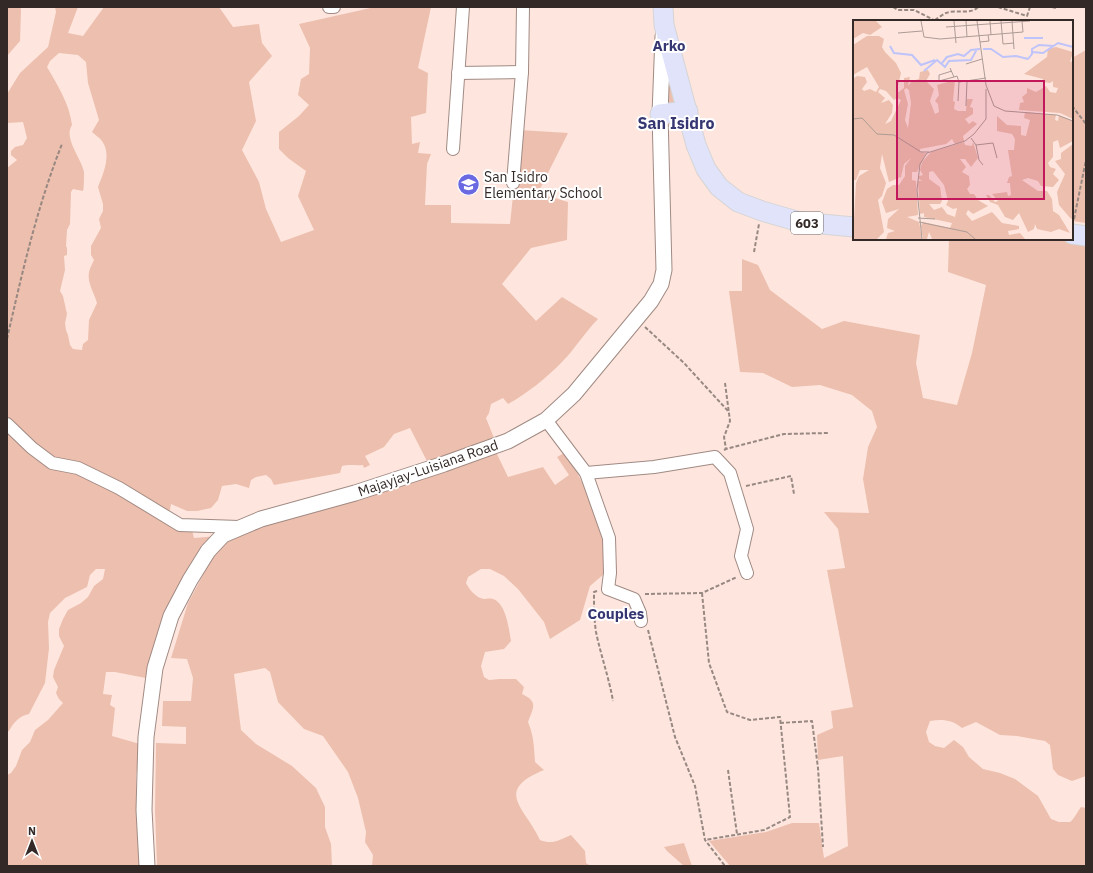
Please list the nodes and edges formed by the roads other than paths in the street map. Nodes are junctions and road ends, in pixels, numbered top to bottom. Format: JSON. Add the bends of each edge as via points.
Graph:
{"nodes":[{"id":1,"x":329,"y":7,"type":"edge"},
{"id":2,"x":334,"y":7,"type":"edge"},
{"id":3,"x":463,"y":7,"type":"edge"},
{"id":4,"x":523,"y":7,"type":"edge"},
{"id":5,"x":663,"y":16,"type":"edge"},
{"id":6,"x":522,"y":72,"type":"junction"},
{"id":7,"x":458,"y":74,"type":"junction"},
{"id":8,"x":688,"y":111,"type":"junction"},
{"id":9,"x":660,"y":114,"type":"junction"},
{"id":10,"x":453,"y":149,"type":"dead end"},
{"id":11,"x":513,"y":183,"type":"dead end"},
{"id":12,"x":853,"y":227,"type":"edge"},
{"id":13,"x":1073,"y":227,"type":"edge"},
{"id":14,"x":1086,"y":236,"type":"edge"},
{"id":15,"x":546,"y":420,"type":"junction"},
{"id":16,"x":7,"y":424,"type":"edge"},
{"id":17,"x":586,"y":473,"type":"junction"},
{"id":18,"x":242,"y":527,"type":"junction"},
{"id":19,"x":747,"y":573,"type":"road end"},
{"id":20,"x":641,"y":621,"type":"road end"},
{"id":21,"x":147,"y":866,"type":"edge"}],
"edges":[{"from":1,"to":2,"type":"street"},
{"from":3,"to":7,"type":"street"},
{"from":4,"to":6,"type":"street"},
{"from":5,"to":8,"type":"main road","number":"603"},
{"from":5,"to":9,"type":"street","name":"Majayjay-Luisiana Road"},
{"from":6,"to":7,"type":"street"},
{"from":6,"to":11,"type":"street"},
{"from":7,"to":10,"type":"street"},
{"from":8,"to":9,"type":"main road"},
{"from":8,"to":12,"type":"main road","number":"603","via":[[696,145],[706,170],[719,187],[738,202],[800,222]]},
{"from":9,"to":15,"type":"street","name":"Majayjay-Luisiana Road","via":[[664,270],[661,284],[637,319],[574,394]]},
{"from":13,"to":14,"type":"main road"},
{"from":15,"to":17,"type":"street"},
{"from":15,"to":18,"type":"street","name":"Majayjay-Luisiana Road","via":[[508,441],[444,464]]},
{"from":16,"to":18,"type":"street","via":[[52,463],[78,468],[180,525]]},
{"from":17,"to":19,"type":"street","via":[[654,467],[715,457],[730,473],[747,529],[741,556]]},
{"from":17,"to":20,"type":"street","via":[[609,538],[608,590],[634,599]]},
{"from":18,"to":21,"type":"street","name":"Majayjay-Luisiana Road","via":[[223,535],[208,551],[171,616],[154,668],[146,737],[144,810]]}]}
